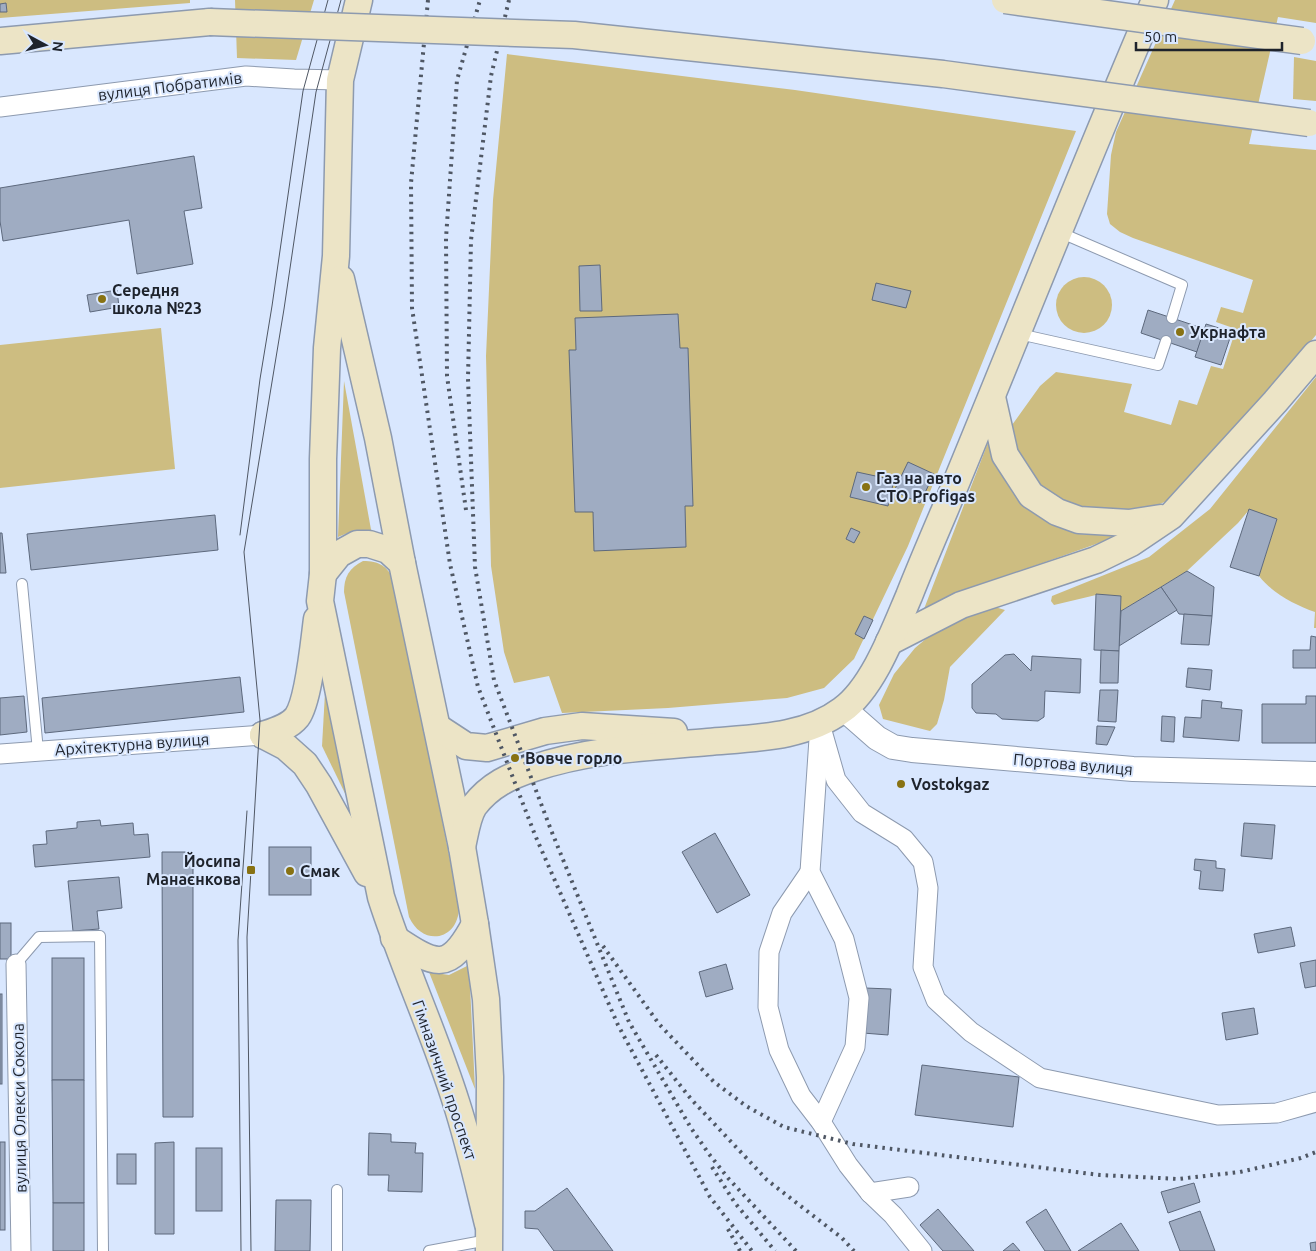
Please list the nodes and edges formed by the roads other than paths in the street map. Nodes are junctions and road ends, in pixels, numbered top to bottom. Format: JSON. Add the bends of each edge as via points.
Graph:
{"nodes":[{"id":1,"x":359,"y":0,"type":"edge"},
{"id":2,"x":1005,"y":0,"type":"edge"},
{"id":3,"x":1155,"y":0,"type":"edge"},
{"id":4,"x":0,"y":41,"type":"edge"},
{"id":5,"x":1309,"y":42,"type":"edge"},
{"id":6,"x":340,"y":80,"type":"junction"},
{"id":7,"x":0,"y":107,"type":"edge"},
{"id":8,"x":1314,"y":124,"type":"edge"},
{"id":9,"x":1058,"y":232,"type":"junction"},
{"id":10,"x":336,"y":256,"type":"junction"},
{"id":11,"x":1172,"y":318,"type":"dead end"},
{"id":12,"x":1018,"y":334,"type":"junction"},
{"id":13,"x":1166,"y":341,"type":"dead end"},
{"id":14,"x":1316,"y":354,"type":"edge"},
{"id":15,"x":992,"y":397,"type":"junction"},
{"id":16,"x":1171,"y":516,"type":"junction"},
{"id":17,"x":402,"y":563,"type":"junction"},
{"id":18,"x":324,"y":574,"type":"junction"},
{"id":19,"x":22,"y":584,"type":"dead end"},
{"id":20,"x":320,"y":601,"type":"junction"},
{"id":21,"x":889,"y":642,"type":"junction"},
{"id":22,"x":844,"y":709,"type":"junction"},
{"id":23,"x":820,"y":724,"type":"junction"},
{"id":24,"x":437,"y":727,"type":"junction"},
{"id":25,"x":263,"y":735,"type":"junction"},
{"id":26,"x":737,"y":739,"type":"junction"},
{"id":27,"x":38,"y":751,"type":"junction"},
{"id":28,"x":0,"y":754,"type":"edge"},
{"id":29,"x":1316,"y":774,"type":"edge"},
{"id":30,"x":462,"y":847,"type":"junction"},
{"id":31,"x":810,"y":872,"type":"junction"},
{"id":32,"x":381,"y":897,"type":"junction"},
{"id":33,"x":475,"y":924,"type":"junction"},
{"id":34,"x":394,"y":938,"type":"junction"},
{"id":35,"x":16,"y":964,"type":"joint"},
{"id":36,"x":1316,"y":1102,"type":"edge"},
{"id":37,"x":821,"y":1122,"type":"junction"},
{"id":38,"x":909,"y":1187,"type":"dead end"},
{"id":39,"x":337,"y":1190,"type":"dead end"},
{"id":40,"x":870,"y":1193,"type":"junction"},
{"id":41,"x":489,"y":1238,"type":"edge"},
{"id":42,"x":21,"y":1251,"type":"edge"},
{"id":43,"x":103,"y":1251,"type":"edge"},
{"id":44,"x":336,"y":1251,"type":"edge"},
{"id":45,"x":429,"y":1251,"type":"edge"},
{"id":46,"x":922,"y":1251,"type":"edge"}],
"edges":[{"from":1,"to":6,"type":"main road"},
{"from":2,"to":5,"type":"main road","bridge":true},
{"from":3,"to":9,"type":"main road"},
{"from":4,"to":8,"type":"main road","bridge":true,"via":[[210,22],[574,35],[944,74]]},
{"from":6,"to":7,"type":"street","name":"вулиця Побратимів","via":[[246,76]]},
{"from":6,"to":10,"type":"main road"},
{"from":9,"to":11,"type":"lane","via":[[1182,285]]},
{"from":9,"to":12,"type":"main road"},
{"from":10,"to":17,"type":"main road","name":"Гімназичний проспект","via":[[378,438]]},
{"from":10,"to":18,"type":"main road","via":[[323,459]]},
{"from":12,"to":13,"type":"lane","via":[[1158,365]]},
{"from":12,"to":15,"type":"main road"},
{"from":14,"to":16,"type":"main road"},
{"from":15,"to":16,"type":"main road","via":[[1005,454],[1031,495],[1056,512],[1103,523],[1129,523]]},
{"from":15,"to":21,"type":"main road"},
{"from":16,"to":21,"type":"main road","via":[[1131,543],[1096,560],[961,606]]},
{"from":17,"to":18,"type":"main road","via":[[388,550],[357,544],[339,554]]},
{"from":17,"to":24,"type":"main road","name":"Гімназичний проспект"},
{"from":18,"to":20,"type":"main road"},
{"from":19,"to":27,"type":"lane"},
{"from":20,"to":25,"type":"main road","via":[[304,703],[296,718]]},
{"from":20,"to":32,"type":"main road"},
{"from":21,"to":22,"type":"main road","via":[[863,689]]},
{"from":22,"to":23,"type":"main road"},
{"from":22,"to":29,"type":"street","name":"Портова вулиця","via":[[877,738],[893,747],[912,750],[1133,769]]},
{"from":23,"to":26,"type":"main road","via":[[790,732]]},
{"from":23,"to":31,"type":"street"},
{"from":23,"to":36,"type":"street","via":[[836,780],[862,813],[904,839],[923,862],[928,888],[923,967],[936,1000],[971,1032],[1040,1078],[1218,1115],[1277,1113]]},
{"from":24,"to":26,"type":"main road","via":[[466,746],[487,748],[544,730],[582,726]]},
{"from":24,"to":30,"type":"main road","name":"Гімназичний проспект"},
{"from":25,"to":27,"type":"street","name":"Архітектурна вулиця"},
{"from":25,"to":32,"type":"main road","via":[[286,747],[305,764]]},
{"from":26,"to":30,"type":"main road","via":[[604,751],[554,761],[508,777],[488,790],[472,810]]},
{"from":27,"to":28,"type":"street","name":"Архітектурна вулиця"},
{"from":30,"to":33,"type":"main road","name":"Гімназичний проспект"},
{"from":31,"to":37,"type":"street","via":[[844,939],[859,998],[855,1047]]},
{"from":31,"to":37,"type":"street","via":[[782,913],[769,952],[768,1007],[783,1058],[801,1096]]},
{"from":32,"to":34,"type":"main road","name":"Гімназичний проспект"},
{"from":33,"to":34,"type":"main road","via":[[456,954],[443,960],[429,959]]},
{"from":33,"to":41,"type":"main road","name":"Гімназичний проспект","via":[[486,999],[490,1077]]},
{"from":34,"to":41,"type":"main road","name":"Гімназичний проспект","via":[[456,1101],[473,1159]]},
{"from":35,"to":42,"type":"street","name":"вулиця Олекси Сокола"},
{"from":35,"to":43,"type":"lane","via":[[39,937],[100,936]]},
{"from":37,"to":40,"type":"street"},
{"from":38,"to":40,"type":"street"},
{"from":39,"to":44,"type":"lane"},
{"from":40,"to":46,"type":"street"},
{"from":41,"to":45,"type":"lane"}]}
